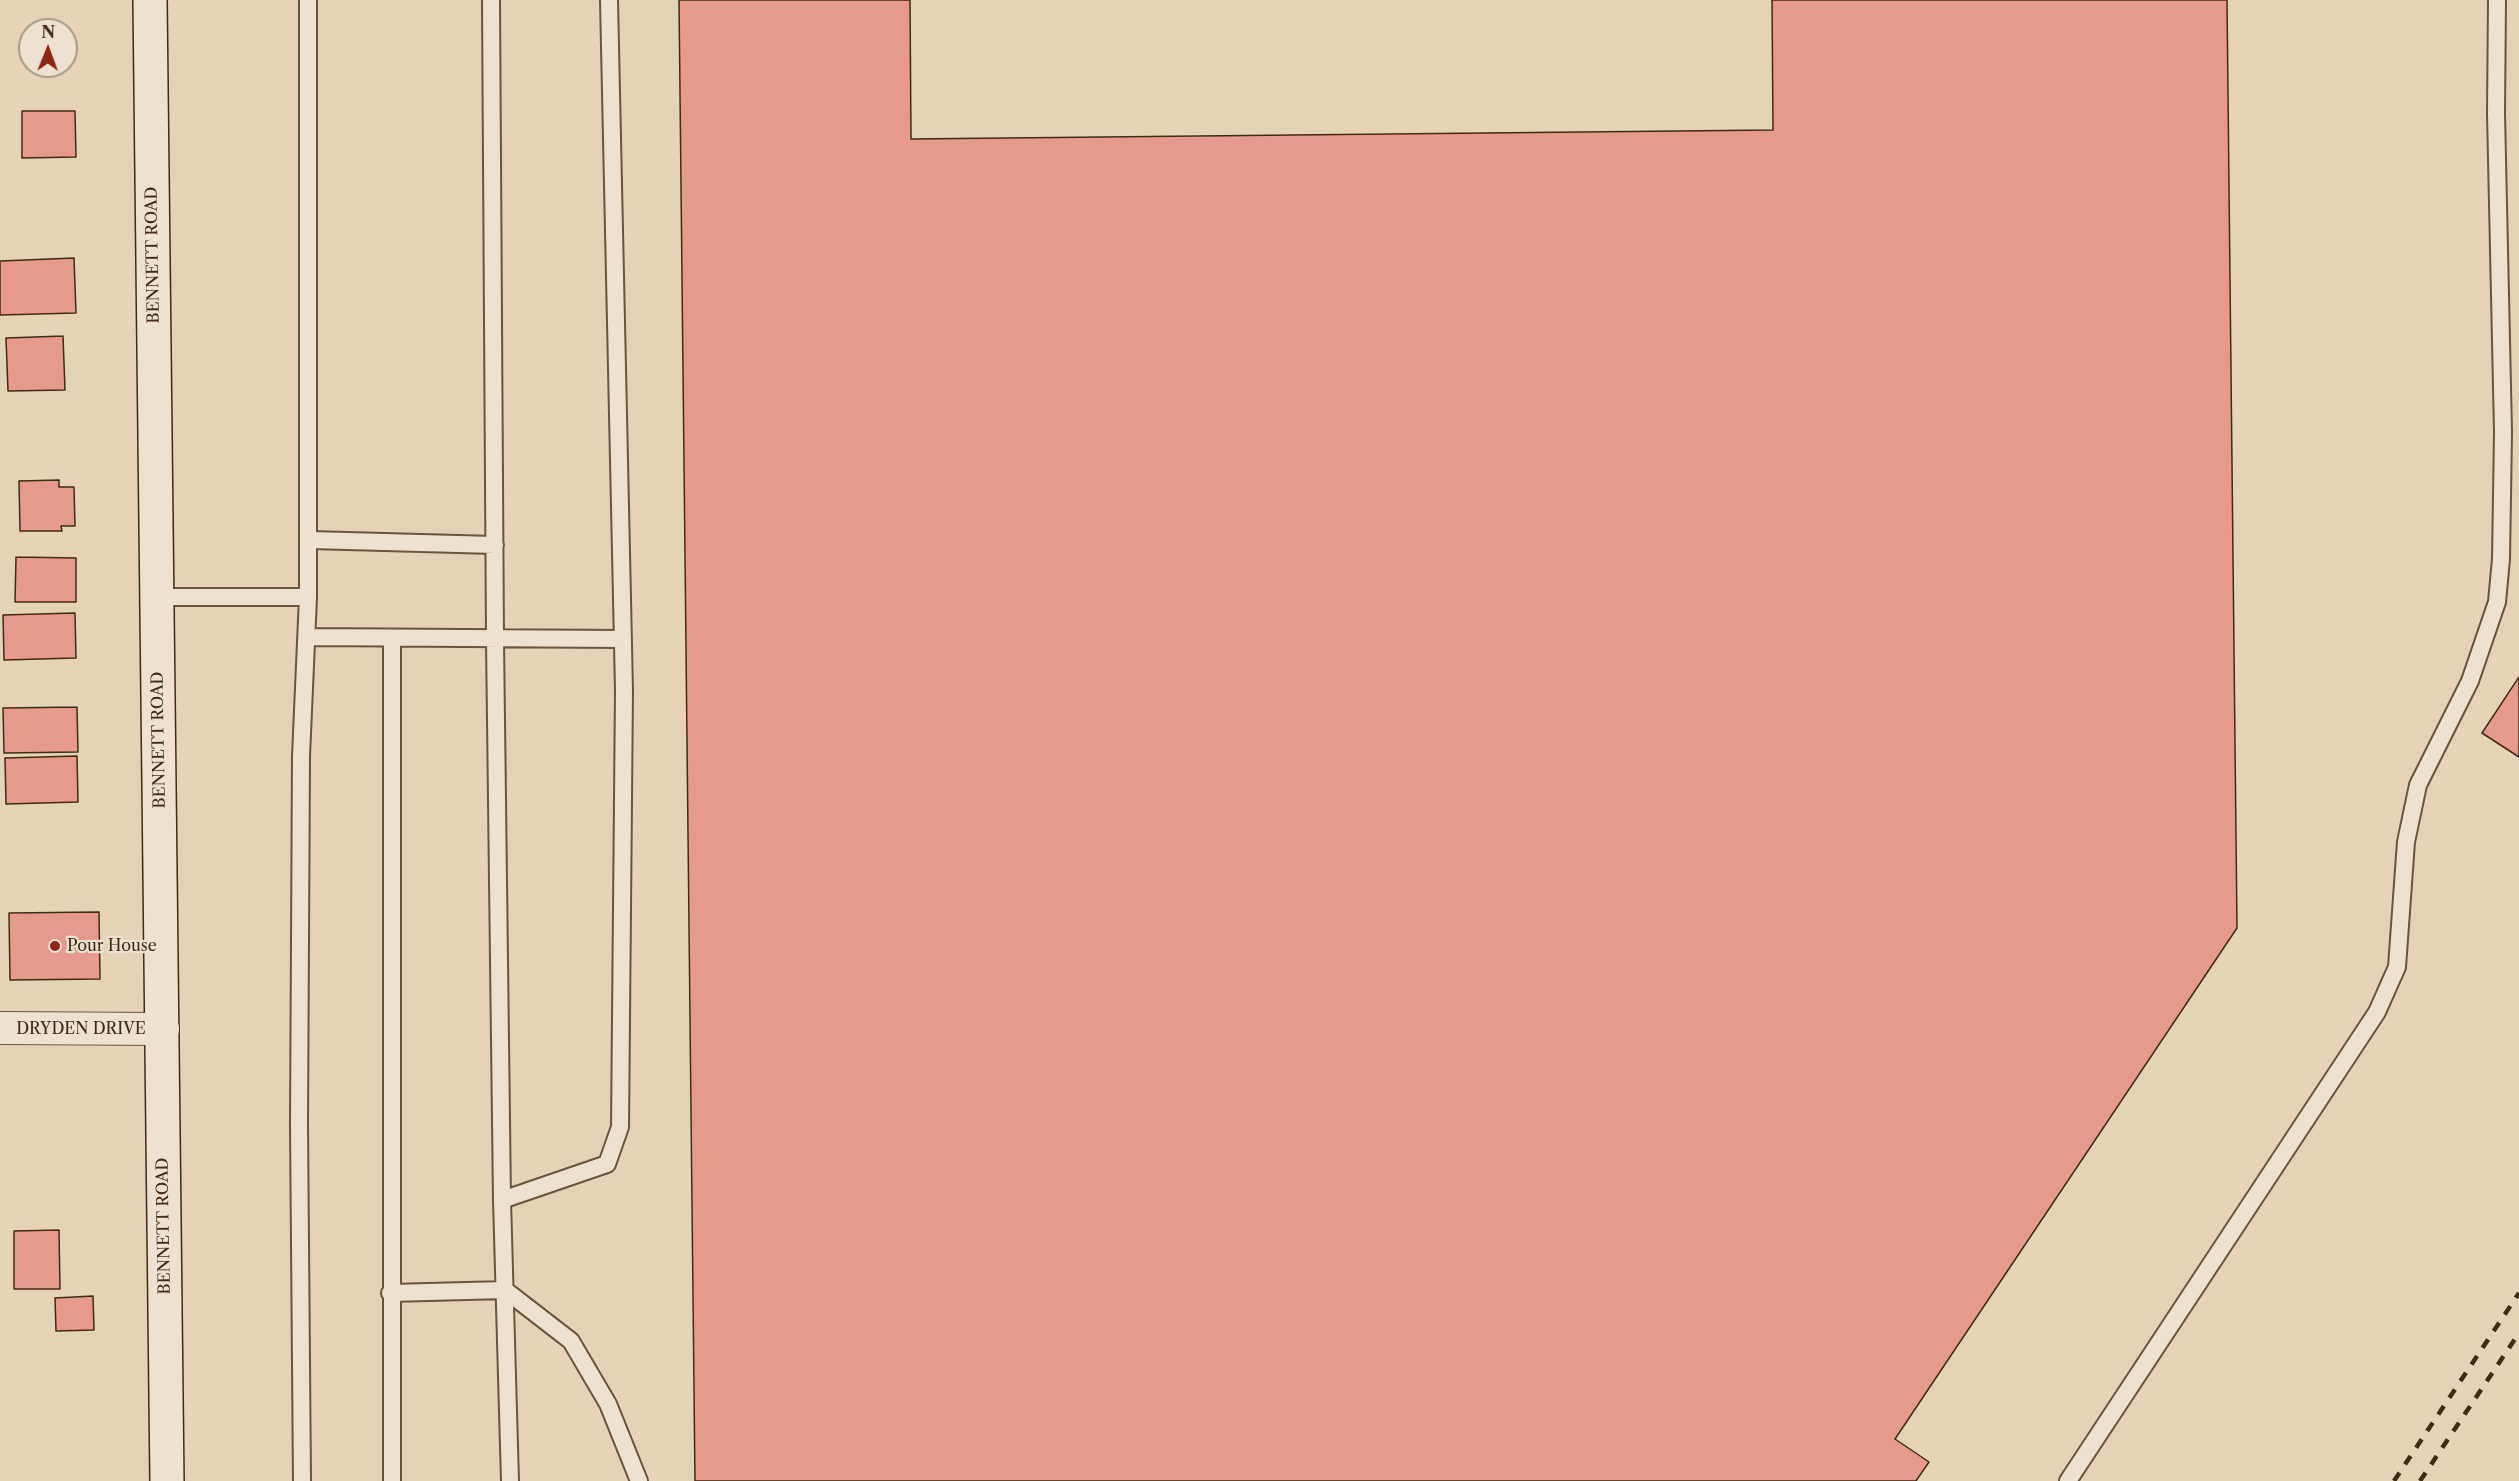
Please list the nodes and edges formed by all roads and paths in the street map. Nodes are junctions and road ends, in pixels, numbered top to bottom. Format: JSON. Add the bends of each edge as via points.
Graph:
{"nodes":[{"id":1,"x":150,"y":0,"type":"edge"},
{"id":2,"x":308,"y":0,"type":"edge"},
{"id":3,"x":491,"y":0,"type":"edge"},
{"id":4,"x":609,"y":0,"type":"edge"},
{"id":5,"x":2497,"y":0,"type":"edge"},
{"id":6,"x":310,"y":540,"type":"junction"},
{"id":7,"x":495,"y":545,"type":"junction"},
{"id":8,"x":157,"y":597,"type":"junction"},
{"id":9,"x":308,"y":597,"type":"junction"},
{"id":10,"x":306,"y":637,"type":"junction"},
{"id":11,"x":392,"y":638,"type":"junction"},
{"id":12,"x":623,"y":639,"type":"junction"},
{"id":13,"x":495,"y":640,"type":"junction"},
{"id":14,"x":0,"y":1028,"type":"edge"},
{"id":15,"x":163,"y":1029,"type":"junction"},
{"id":16,"x":502,"y":1200,"type":"junction"},
{"id":17,"x":505,"y":1290,"type":"junction"},
{"id":18,"x":390,"y":1293,"type":"junction"},
{"id":19,"x":167,"y":1481,"type":"edge"},
{"id":20,"x":302,"y":1481,"type":"edge"},
{"id":21,"x":392,"y":1481,"type":"edge"},
{"id":22,"x":510,"y":1481,"type":"edge"},
{"id":23,"x":639,"y":1481,"type":"edge"},
{"id":24,"x":2068,"y":1481,"type":"edge"}],
"edges":[{"from":1,"to":8,"type":"street","name":"BENNETT ROAD"},
{"from":2,"to":6,"type":"lane"},
{"from":3,"to":7,"type":"lane"},
{"from":4,"to":12,"type":"lane"},
{"from":5,"to":24,"type":"lane","via":[[2503,432],[2497,602],[2470,681],[2418,785],[2406,842],[2397,967],[2371,1022]]},
{"from":6,"to":7,"type":"lane"},
{"from":6,"to":9,"type":"lane"},
{"from":7,"to":13,"type":"lane"},
{"from":8,"to":9,"type":"lane"},
{"from":8,"to":15,"type":"street","name":"BENNETT ROAD"},
{"from":9,"to":10,"type":"lane"},
{"from":10,"to":11,"type":"lane"},
{"from":10,"to":20,"type":"lane","via":[[299,1124]]},
{"from":11,"to":13,"type":"lane"},
{"from":11,"to":18,"type":"lane"},
{"from":12,"to":13,"type":"lane"},
{"from":12,"to":16,"type":"lane","via":[[620,1127],[607,1164]]},
{"from":13,"to":16,"type":"lane"},
{"from":14,"to":15,"type":"street","name":"DRYDEN DRIVE"},
{"from":15,"to":19,"type":"street","name":"BENNETT ROAD"},
{"from":16,"to":17,"type":"lane"},
{"from":17,"to":18,"type":"lane"},
{"from":17,"to":22,"type":"lane"},
{"from":17,"to":23,"type":"lane","via":[[571,1341],[608,1404]]},
{"from":18,"to":21,"type":"lane"}]}
